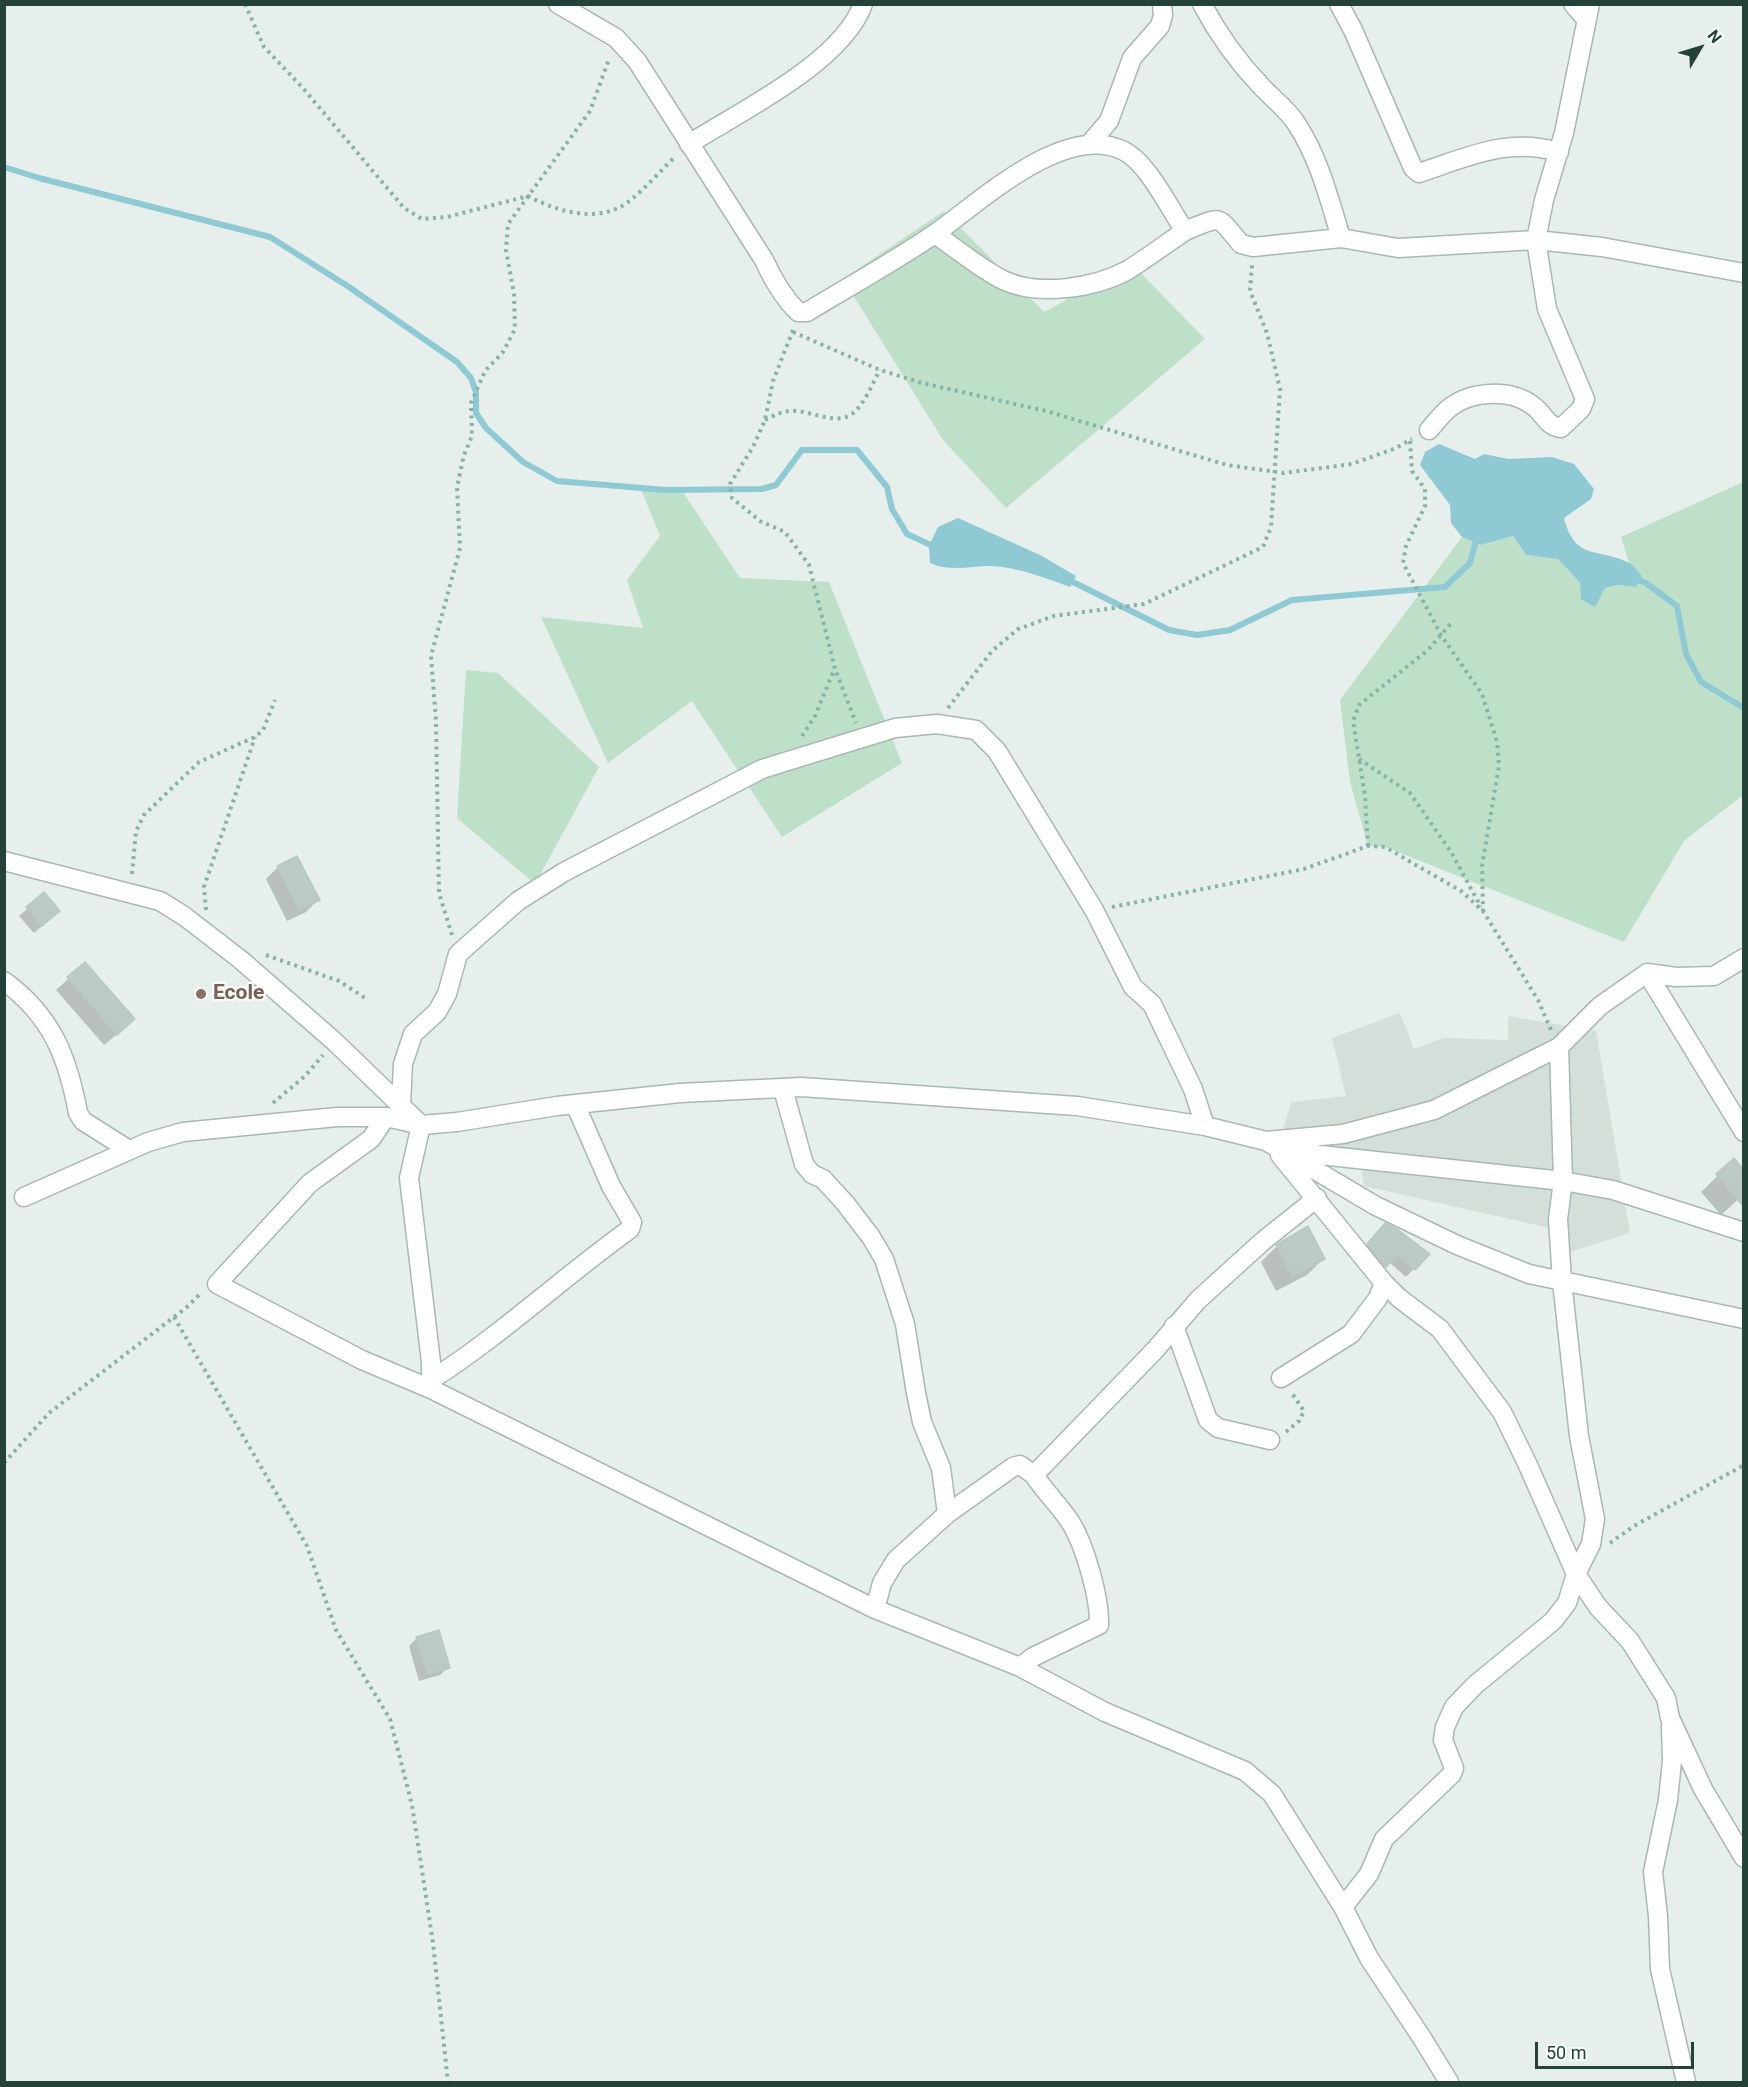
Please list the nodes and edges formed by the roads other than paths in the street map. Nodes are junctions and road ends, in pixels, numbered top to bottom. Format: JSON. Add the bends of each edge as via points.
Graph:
{"nodes":[{"id":1,"x":558,"y":4,"type":"edge"},
{"id":2,"x":863,"y":4,"type":"edge"},
{"id":3,"x":1162,"y":4,"type":"edge"},
{"id":4,"x":1202,"y":4,"type":"edge"},
{"id":5,"x":1339,"y":4,"type":"edge"},
{"id":6,"x":1573,"y":4,"type":"edge"},
{"id":7,"x":1588,"y":12,"type":"edge"},
{"id":8,"x":1091,"y":142,"type":"junction"},
{"id":9,"x":689,"y":144,"type":"junction"},
{"id":10,"x":1559,"y":152,"type":"junction"},
{"id":11,"x":1185,"y":231,"type":"junction"},
{"id":12,"x":935,"y":234,"type":"junction"},
{"id":13,"x":1341,"y":238,"type":"junction"},
{"id":14,"x":1536,"y":240,"type":"junction"},
{"id":15,"x":1743,"y":273,"type":"edge"},
{"id":16,"x":1429,"y":430,"type":"road end"},
{"id":17,"x":4,"y":861,"type":"edge"},
{"id":18,"x":1743,"y":958,"type":"edge"},
{"id":19,"x":1647,"y":973,"type":"junction"},
{"id":20,"x":4,"y":981,"type":"edge"},
{"id":21,"x":1559,"y":1047,"type":"junction"},
{"id":22,"x":783,"y":1089,"type":"junction"},
{"id":23,"x":401,"y":1104,"type":"junction"},
{"id":24,"x":575,"y":1104,"type":"junction"},
{"id":25,"x":386,"y":1117,"type":"junction"},
{"id":26,"x":421,"y":1125,"type":"junction"},
{"id":27,"x":1205,"y":1126,"type":"junction"},
{"id":28,"x":1743,"y":1132,"type":"edge"},
{"id":29,"x":1266,"y":1141,"type":"junction"},
{"id":30,"x":129,"y":1150,"type":"junction"},
{"id":31,"x":1285,"y":1150,"type":"junction"},
{"id":32,"x":1563,"y":1180,"type":"junction"},
{"id":33,"x":24,"y":1197,"type":"dead end"},
{"id":34,"x":1317,"y":1198,"type":"junction"},
{"id":35,"x":1743,"y":1232,"type":"edge"},
{"id":36,"x":1562,"y":1281,"type":"junction"},
{"id":37,"x":1384,"y":1283,"type":"junction"},
{"id":38,"x":1743,"y":1319,"type":"edge"},
{"id":39,"x":1174,"y":1326,"type":"junction"},
{"id":40,"x":1281,"y":1378,"type":"road end"},
{"id":41,"x":431,"y":1384,"type":"junction"},
{"id":42,"x":1270,"y":1440,"type":"road end"},
{"id":43,"x":1034,"y":1475,"type":"junction"},
{"id":44,"x":947,"y":1514,"type":"junction"},
{"id":45,"x":1576,"y":1574,"type":"junction"},
{"id":46,"x":875,"y":1609,"type":"junction"},
{"id":47,"x":1020,"y":1667,"type":"junction"},
{"id":48,"x":1670,"y":1718,"type":"junction"},
{"id":49,"x":1743,"y":1858,"type":"edge"},
{"id":50,"x":1343,"y":1907,"type":"junction"},
{"id":51,"x":1449,"y":2082,"type":"edge"},
{"id":52,"x":1686,"y":2082,"type":"edge"}],
"edges":[{"from":1,"to":9,"type":"street","via":[[616,38],[638,61]]},
{"from":2,"to":9,"type":"street","via":[[845,33],[792,82]]},
{"from":3,"to":8,"type":"street","via":[[1160,26],[1132,58],[1109,121]]},
{"from":4,"to":13,"type":"street","via":[[1219,35],[1294,120],[1306,140],[1318,162]]},
{"from":5,"to":10,"type":"street","via":[[1413,168],[1419,173],[1497,148],[1534,145]]},
{"from":6,"to":7,"type":"street"},
{"from":7,"to":10,"type":"street"},
{"from":8,"to":11,"type":"street","via":[[1112,146],[1140,163]]},
{"from":8,"to":12,"type":"street","via":[[1030,166],[995,186]]},
{"from":9,"to":12,"type":"street","via":[[787,302],[798,312],[807,312]]},
{"from":10,"to":14,"type":"street"},
{"from":11,"to":12,"type":"street","via":[[1127,270],[1083,285],[1045,289],[1003,280]]},
{"from":11,"to":13,"type":"street","via":[[1218,220],[1225,222],[1241,244],[1253,247]]},
{"from":13,"to":14,"type":"street","via":[[1398,248]]},
{"from":14,"to":15,"type":"street","via":[[1602,247]]},
{"from":14,"to":16,"type":"street","via":[[1547,309],[1585,399],[1581,409],[1561,428],[1555,427],[1532,405],[1487,393],[1450,407]]},
{"from":17,"to":23,"type":"street","via":[[160,901],[209,936]]},
{"from":18,"to":19,"type":"street","via":[[1707,977]]},
{"from":19,"to":21,"type":"street","via":[[1608,1000]]},
{"from":19,"to":28,"type":"street"},
{"from":20,"to":30,"type":"street","via":[[34,1010],[65,1056],[83,1121]]},
{"from":21,"to":29,"type":"street","via":[[1434,1110],[1343,1134]]},
{"from":21,"to":32,"type":"street"},
{"from":22,"to":24,"type":"street","via":[[680,1093]]},
{"from":22,"to":27,"type":"street","via":[[870,1090],[1077,1106]]},
{"from":22,"to":44,"type":"street","via":[[804,1164],[823,1179],[871,1237],[891,1278],[912,1355],[922,1422],[940,1468]]},
{"from":23,"to":26,"type":"street"},
{"from":23,"to":27,"type":"street","via":[[403,1064],[413,1034],[437,1012],[447,994],[458,954],[519,901],[564,872],[762,769],[862,737],[905,726],[936,724],[976,730],[997,751],[1094,910],[1133,987],[1152,1004],[1197,1100]]},
{"from":24,"to":26,"type":"street"},
{"from":24,"to":41,"type":"street","via":[[611,1186],[632,1222],[630,1230],[568,1274]]},
{"from":25,"to":26,"type":"street"},
{"from":25,"to":30,"type":"street","via":[[337,1117],[183,1132]]},
{"from":25,"to":41,"type":"street","via":[[371,1139],[310,1183],[217,1284],[362,1360]]},
{"from":26,"to":41,"type":"street","via":[[409,1178]]},
{"from":27,"to":29,"type":"street"},
{"from":29,"to":31,"type":"street"},
{"from":29,"to":34,"type":"street"},
{"from":30,"to":33,"type":"street"},
{"from":31,"to":32,"type":"street"},
{"from":31,"to":36,"type":"street","via":[[1376,1206],[1457,1245],[1529,1274]]},
{"from":32,"to":35,"type":"street","via":[[1613,1190]]},
{"from":32,"to":36,"type":"street","via":[[1558,1219]]},
{"from":34,"to":37,"type":"street"},
{"from":34,"to":39,"type":"street","via":[[1263,1241]]},
{"from":36,"to":38,"type":"street"},
{"from":36,"to":45,"type":"street","via":[[1579,1436],[1595,1519],[1591,1544]]},
{"from":37,"to":40,"type":"street","via":[[1351,1334]]},
{"from":37,"to":45,"type":"street","via":[[1440,1329],[1502,1412]]},
{"from":39,"to":42,"type":"street","via":[[1208,1420],[1218,1428]]},
{"from":39,"to":43,"type":"street"},
{"from":41,"to":46,"type":"street"},
{"from":43,"to":44,"type":"street","via":[[1020,1465],[1013,1467]]},
{"from":43,"to":47,"type":"street","via":[[1071,1523],[1088,1566],[1100,1610],[1099,1625]]},
{"from":44,"to":46,"type":"street","via":[[896,1560],[882,1583]]},
{"from":45,"to":48,"type":"street","via":[[1598,1607],[1641,1657],[1666,1698]]},
{"from":45,"to":50,"type":"street","via":[[1568,1603],[1553,1621],[1454,1707],[1443,1740],[1454,1768],[1452,1774],[1384,1839],[1369,1874]]},
{"from":46,"to":47,"type":"street"},
{"from":47,"to":50,"type":"street","via":[[1105,1712],[1257,1779],[1272,1794]]},
{"from":48,"to":49,"type":"street","via":[[1703,1789]]},
{"from":48,"to":52,"type":"street","via":[[1672,1761],[1668,1800],[1653,1872],[1660,1969]]},
{"from":50,"to":51,"type":"street","via":[[1369,1958]]}]}
